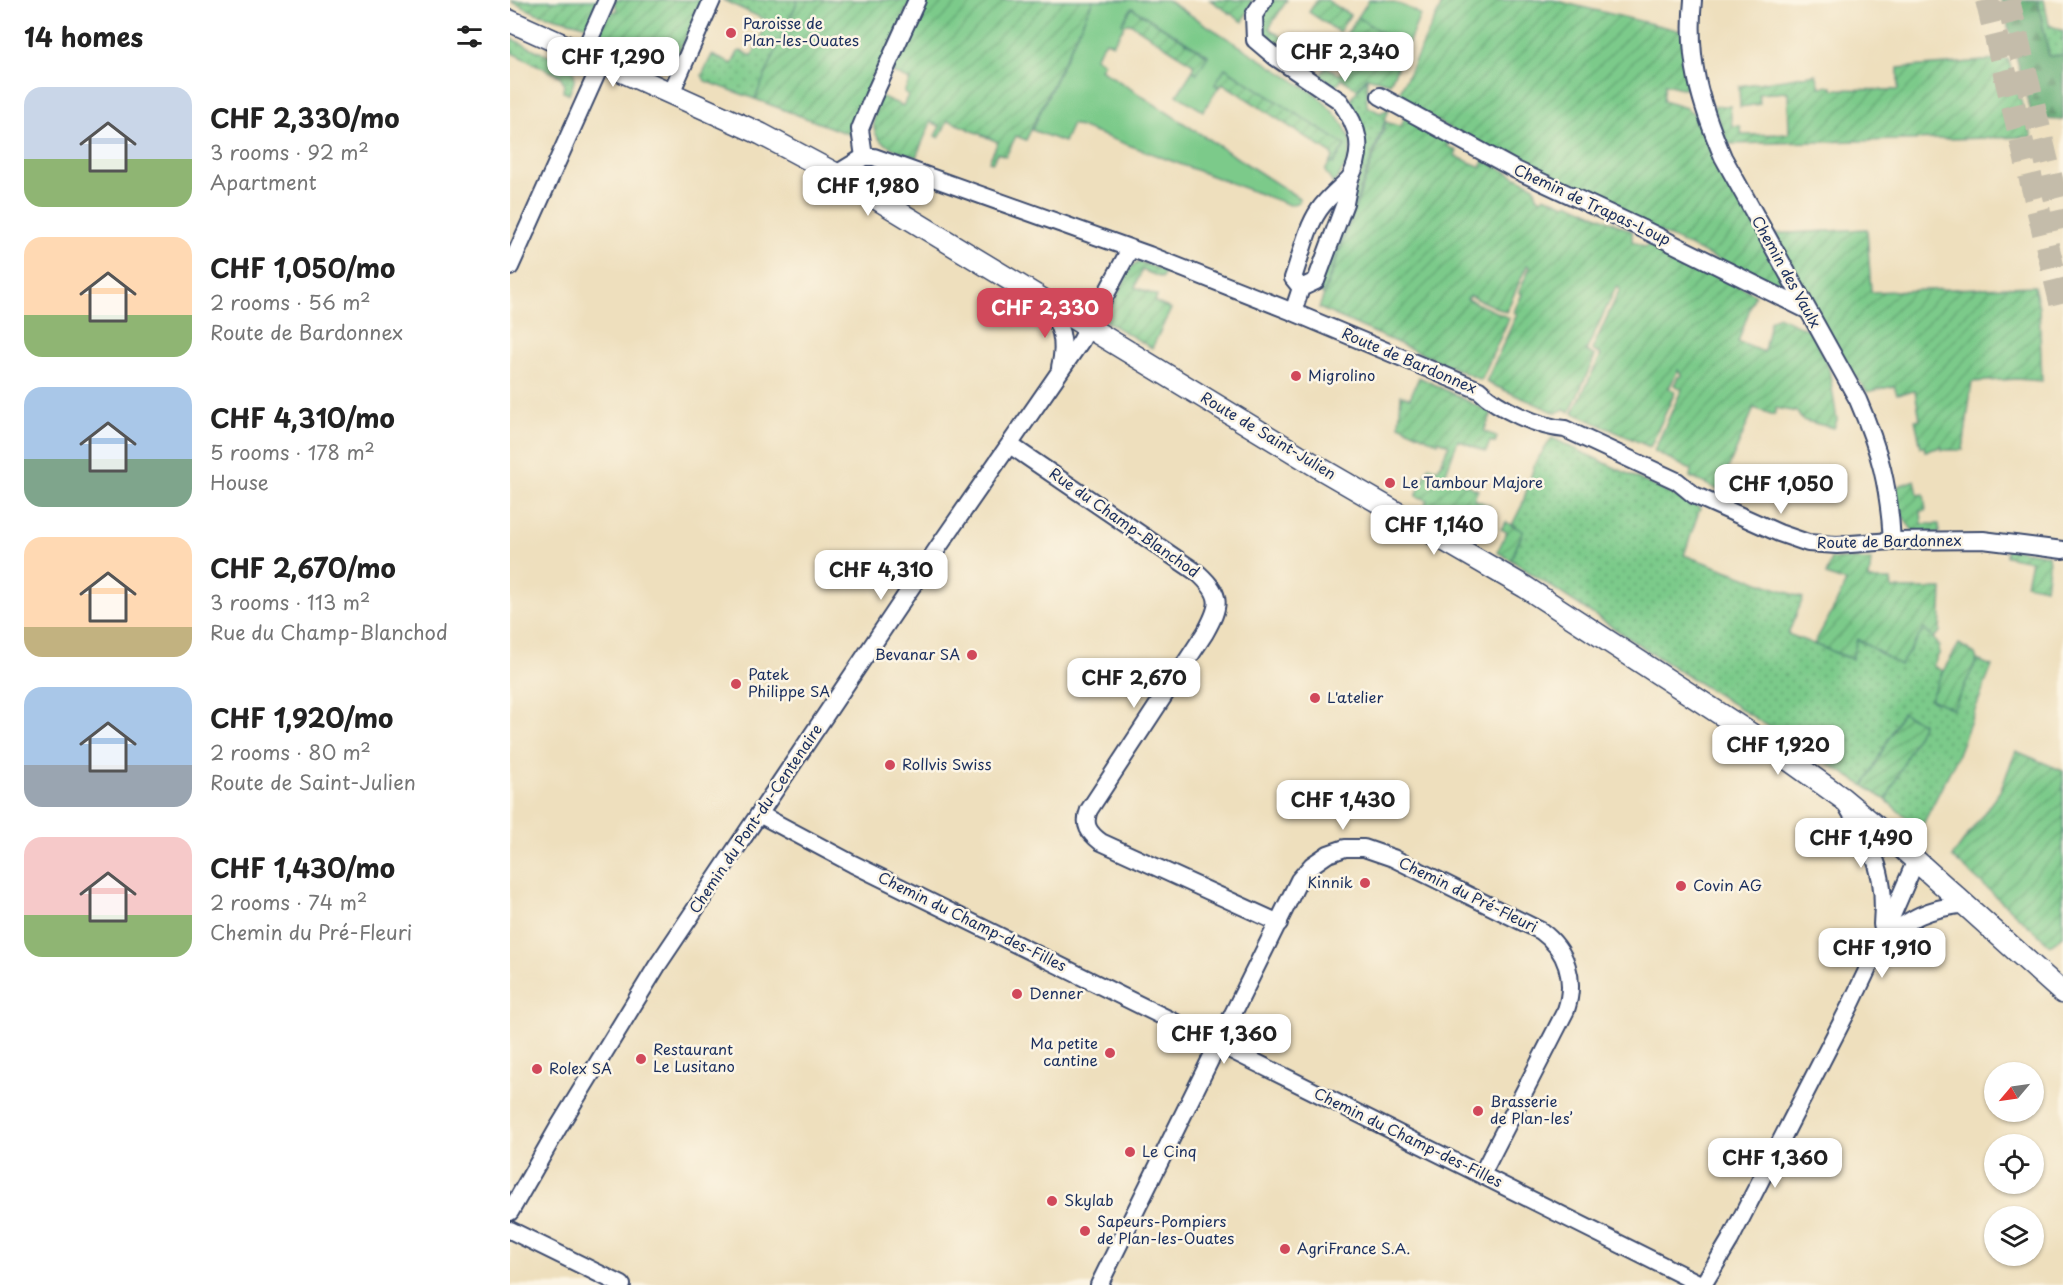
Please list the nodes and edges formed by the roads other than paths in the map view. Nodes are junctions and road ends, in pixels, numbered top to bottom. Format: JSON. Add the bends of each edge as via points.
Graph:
{"nodes":[{"id":1,"x":607,"y":0,"type":"edge"},
{"id":2,"x":712,"y":0,"type":"edge"},
{"id":3,"x":916,"y":0,"type":"edge"},
{"id":4,"x":1264,"y":0,"type":"edge"},
{"id":5,"x":1693,"y":0,"type":"edge"},
{"id":6,"x":510,"y":21,"type":"edge"},
{"id":7,"x":583,"y":54,"type":"junction"},
{"id":8,"x":602,"y":62,"type":"junction"},
{"id":9,"x":671,"y":93,"type":"junction"},
{"id":10,"x":1380,"y":96,"type":"dead end"},
{"id":11,"x":864,"y":157,"type":"junction"},
{"id":12,"x":836,"y":174,"type":"junction"},
{"id":13,"x":1350,"y":178,"type":"junction"},
{"id":14,"x":1130,"y":249,"type":"junction"},
{"id":15,"x":510,"y":267,"type":"edge"},
{"id":16,"x":1297,"y":283,"type":"junction"},
{"id":17,"x":1047,"y":302,"type":"junction"},
{"id":18,"x":1807,"y":310,"type":"junction"},
{"id":19,"x":1293,"y":312,"type":"junction"},
{"id":20,"x":1088,"y":327,"type":"junction"},
{"id":21,"x":1058,"y":375,"type":"junction"},
{"id":22,"x":1010,"y":445,"type":"junction"},
{"id":23,"x":1892,"y":541,"type":"junction"},
{"id":24,"x":2063,"y":550,"type":"edge"},
{"id":25,"x":1842,"y":798,"type":"junction"},
{"id":26,"x":759,"y":814,"type":"junction"},
{"id":27,"x":1916,"y":860,"type":"junction"},
{"id":28,"x":1965,"y":904,"type":"junction"},
{"id":29,"x":1279,"y":923,"type":"junction"},
{"id":30,"x":1881,"y":941,"type":"junction"},
{"id":31,"x":2063,"y":993,"type":"edge"},
{"id":32,"x":1219,"y":1044,"type":"junction"},
{"id":33,"x":1482,"y":1174,"type":"junction"},
{"id":34,"x":510,"y":1212,"type":"edge"},
{"id":35,"x":510,"y":1230,"type":"edge"},
{"id":36,"x":622,"y":1285,"type":"edge"},
{"id":37,"x":1099,"y":1285,"type":"edge"},
{"id":38,"x":1703,"y":1285,"type":"edge"}],
"edges":[{"from":1,"to":7,"type":"street"},
{"from":2,"to":9,"type":"street"},
{"from":3,"to":11,"type":"street","via":[[860,129]]},
{"from":4,"to":13,"type":"street","via":[[1254,15],[1255,40],[1340,101],[1347,111],[1359,151]]},
{"from":5,"to":18,"type":"street","name":"Chemin des Vaulx","via":[[1691,32],[1696,83],[1711,127],[1723,157]]},
{"from":6,"to":7,"type":"main road","name":"Route de Saint-Julien"},
{"from":7,"to":8,"type":"main road","name":"Route de Saint-Julien"},
{"from":8,"to":9,"type":"main road","name":"Route de Saint-Julien"},
{"from":8,"to":15,"type":"street"},
{"from":9,"to":12,"type":"main road","name":"Route de Saint-Julien"},
{"from":10,"to":18,"type":"street","name":"Chemin de Trapas-Loup","via":[[1516,170]]},
{"from":11,"to":12,"type":"street"},
{"from":11,"to":14,"type":"street","name":"Route de Bardonnex","via":[[886,160]]},
{"from":12,"to":17,"type":"main road","name":"Route de Saint-Julien"},
{"from":13,"to":16,"type":"street","via":[[1319,210]]},
{"from":13,"to":16,"type":"street","via":[[1345,203],[1316,281]]},
{"from":14,"to":19,"type":"street","name":"Route de Bardonnex"},
{"from":14,"to":20,"type":"street"},
{"from":16,"to":19,"type":"street"},
{"from":17,"to":20,"type":"main road","name":"Route de Saint-Julien"},
{"from":17,"to":21,"type":"street","name":"Chemin du Pont-du-Centenaire","via":[[1064,347]]},
{"from":18,"to":23,"type":"street","name":"Chemin des Vaulx","via":[[1875,438],[1887,482]]},
{"from":19,"to":23,"type":"street","name":"Route de Bardonnex","via":[[1479,390],[1492,403],[1549,428],[1565,429],[1779,533],[1808,543]]},
{"from":20,"to":21,"type":"street","name":"Chemin du Pont-du-Centenaire"},
{"from":20,"to":25,"type":"main road","name":"Route de Saint-Julien","via":[[1572,617]]},
{"from":21,"to":22,"type":"street","name":"Chemin du Pont-du-Centenaire"},
{"from":22,"to":26,"type":"street","name":"Chemin du Pont-du-Centenaire"},
{"from":22,"to":29,"type":"street","name":"Rue du Champ-Blanchod","via":[[1199,573],[1210,584],[1217,600],[1218,608],[1205,633],[1089,810],[1088,829],[1101,842]]},
{"from":23,"to":24,"type":"street","name":"Route de Bardonnex","via":[[1983,540]]},
{"from":25,"to":27,"type":"main road","name":"Route de Saint-Julien"},
{"from":25,"to":30,"type":"street","via":[[1872,850],[1880,873],[1884,899]]},
{"from":26,"to":32,"type":"street","name":"Chemin du Champ-des-Filles"},
{"from":26,"to":34,"type":"street","name":"Chemin du Pont-du-Centenaire","via":[[651,976]]},
{"from":27,"to":28,"type":"main road","name":"Route de Saint-Julien"},
{"from":27,"to":30,"type":"street"},
{"from":28,"to":30,"type":"street","via":[[1918,915]]},
{"from":28,"to":31,"type":"main road","name":"Route de Saint-Julien"},
{"from":29,"to":32,"type":"street","name":"Chemin du Pré-Fleuri"},
{"from":29,"to":33,"type":"street","name":"Chemin du Pré-Fleuri","via":[[1299,880],[1312,865],[1338,850],[1364,848],[1393,858],[1541,931],[1557,945],[1568,967],[1569,1001]]},
{"from":30,"to":38,"type":"street","via":[[1735,1231]]},
{"from":32,"to":33,"type":"street","name":"Chemin du Champ-des-Filles"},
{"from":32,"to":37,"type":"street","name":"Chemin du Pré-Fleuri"},
{"from":33,"to":38,"type":"street","name":"Chemin du Champ-des-Filles"},
{"from":35,"to":36,"type":"street"}]}
